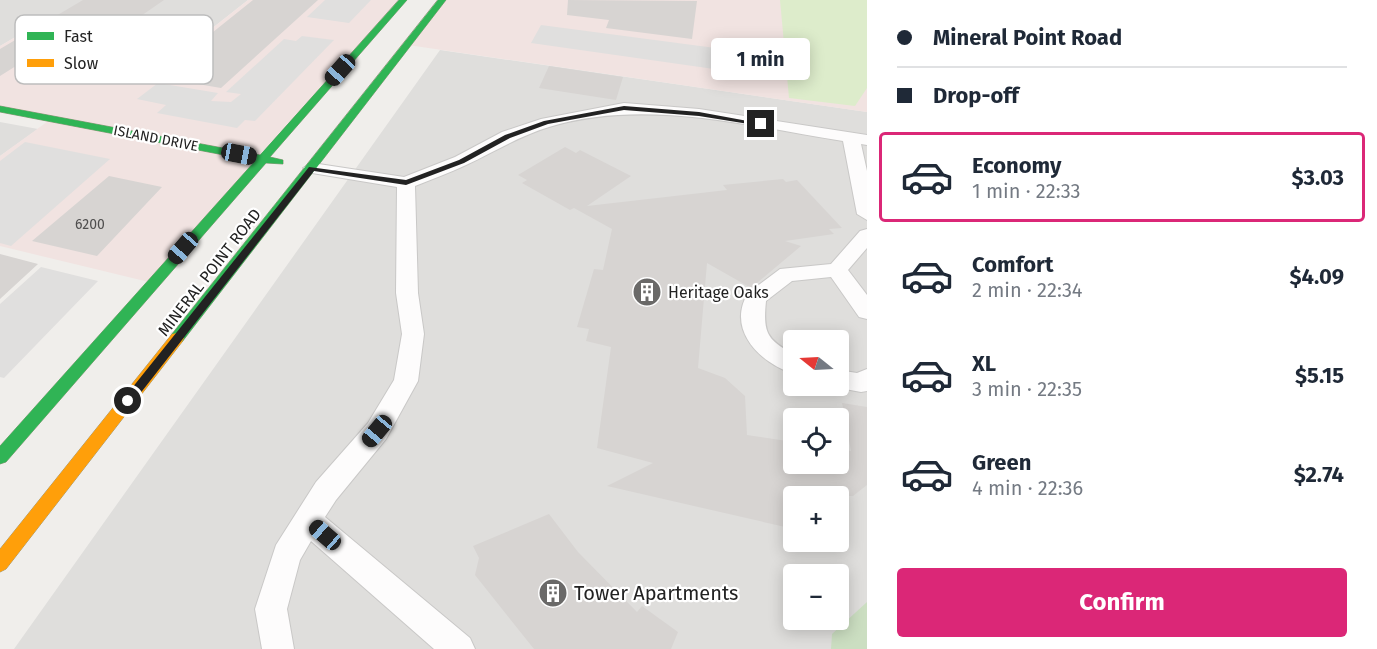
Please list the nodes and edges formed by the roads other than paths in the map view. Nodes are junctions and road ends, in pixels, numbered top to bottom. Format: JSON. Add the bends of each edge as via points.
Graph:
{"nodes":[{"id":1,"x":403,"y":0,"type":"edge"},
{"id":2,"x":442,"y":0,"type":"edge"},
{"id":3,"x":0,"y":109,"type":"edge"},
{"id":4,"x":859,"y":139,"type":"edge"},
{"id":5,"x":261,"y":158,"type":"junction"},
{"id":6,"x":312,"y":168,"type":"junction"},
{"id":7,"x":406,"y":183,"type":"junction"},
{"id":8,"x":867,"y":214,"type":"edge"},
{"id":9,"x":867,"y":235,"type":"edge"},
{"id":10,"x":837,"y":270,"type":"junction"},
{"id":11,"x":867,"y":311,"type":"edge"},
{"id":12,"x":783,"y":360,"type":"edge"},
{"id":13,"x":867,"y":378,"type":"edge"},
{"id":14,"x":849,"y":381,"type":"edge"},
{"id":15,"x":0,"y":457,"type":"edge"},
{"id":16,"x":308,"y":520,"type":"junction"},
{"id":17,"x":0,"y":563,"type":"edge"},
{"id":18,"x":278,"y":649,"type":"edge"},
{"id":19,"x":459,"y":649,"type":"edge"}],
"edges":[{"from":1,"to":5,"type":"main road","name":"MINERAL POINT ROAD"},
{"from":2,"to":6,"type":"main road","name":"MINERAL POINT ROAD"},
{"from":3,"to":5,"type":"main road","name":"ISLAND DRIVE"},
{"from":4,"to":7,"type":"street","via":[[699,114],[624,108],[537,126]]},
{"from":4,"to":8,"type":"street"},
{"from":5,"to":6,"type":"main road","name":"ISLAND DRIVE"},
{"from":5,"to":15,"type":"main road","name":"MINERAL POINT ROAD"},
{"from":6,"to":7,"type":"street"},
{"from":6,"to":17,"type":"main road","name":"MINERAL POINT ROAD"},
{"from":7,"to":16,"type":"street","via":[[407,293],[413,334],[406,381],[377,431],[326,491]]},
{"from":9,"to":10,"type":"street"},
{"from":10,"to":11,"type":"street"},
{"from":10,"to":12,"type":"street","via":[[787,274],[756,298],[752,322],[764,350]]},
{"from":13,"to":14,"type":"street","via":[[861,383]]},
{"from":16,"to":18,"type":"street","via":[[286,555],[271,609]]},
{"from":16,"to":19,"type":"street"}]}
